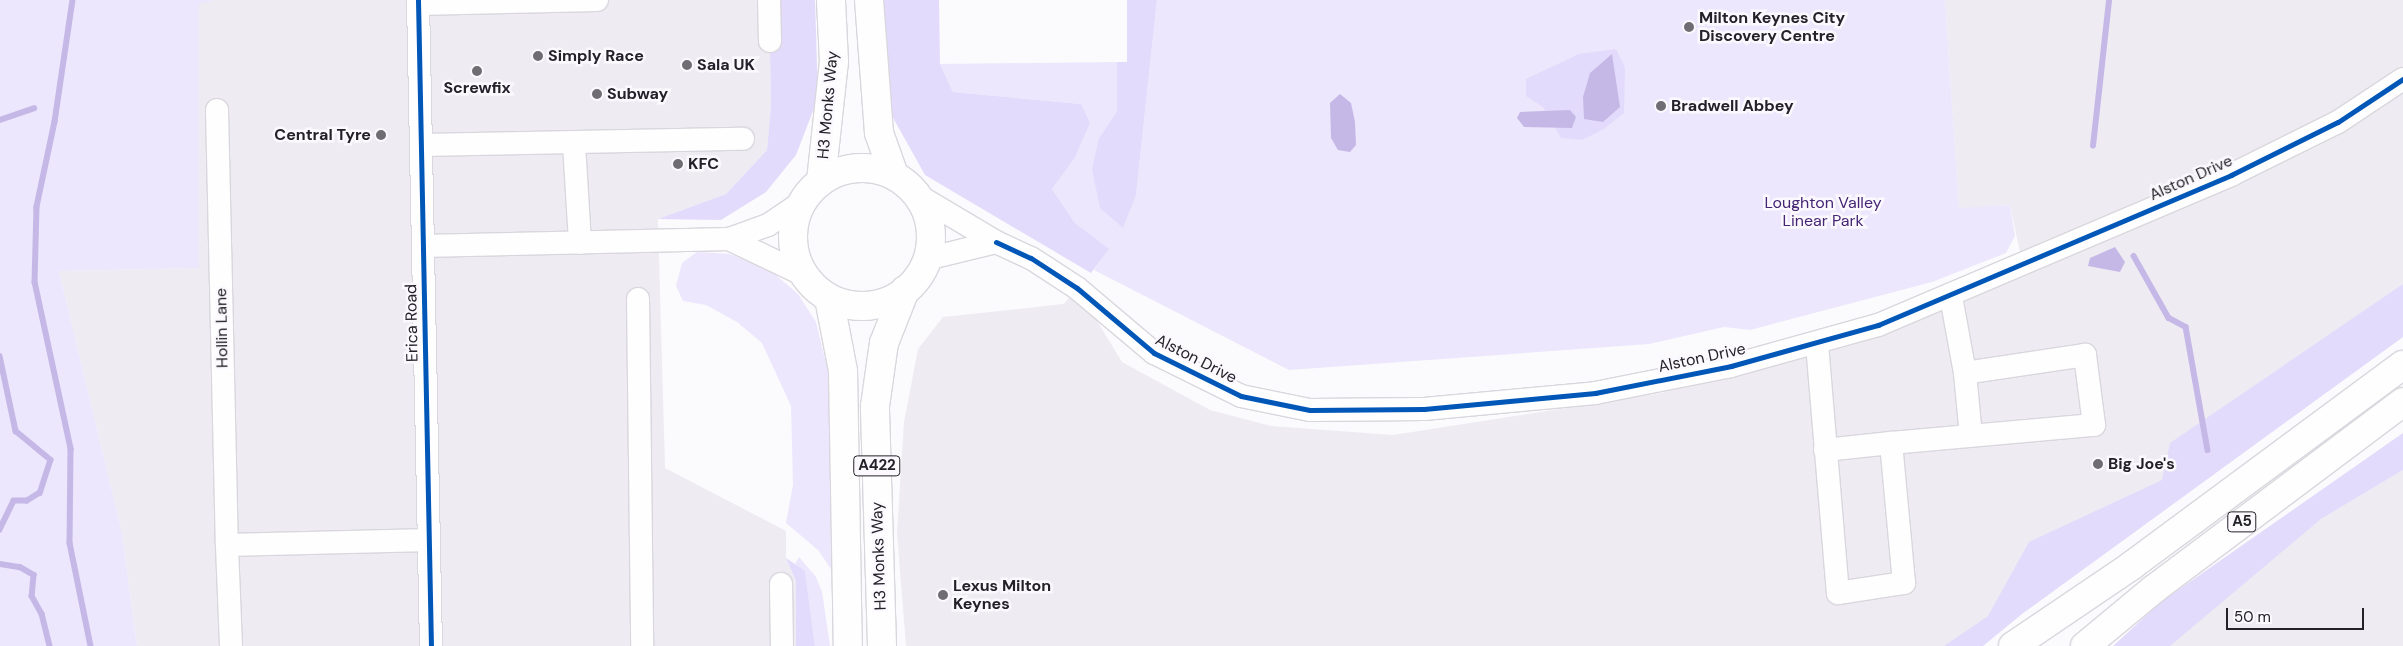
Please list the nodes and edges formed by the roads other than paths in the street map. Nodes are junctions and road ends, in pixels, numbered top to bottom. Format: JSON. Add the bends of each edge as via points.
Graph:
{"nodes":[{"id":1,"x":597,"y":0,"type":"edge"},
{"id":2,"x":769,"y":0,"type":"edge"},
{"id":3,"x":831,"y":0,"type":"edge"},
{"id":4,"x":869,"y":0,"type":"edge"},
{"id":5,"x":418,"y":2,"type":"edge"},
{"id":6,"x":770,"y":41,"type":"dead end"},
{"id":7,"x":2403,"y":79,"type":"edge"},
{"id":8,"x":217,"y":110,"type":"dead end"},
{"id":9,"x":743,"y":139,"type":"dead end"},
{"id":10,"x":574,"y":144,"type":"junction"},
{"id":11,"x":420,"y":145,"type":"junction"},
{"id":12,"x":894,"y":175,"type":"junction"},
{"id":13,"x":821,"y":181,"type":"junction"},
{"id":14,"x":917,"y":194,"type":"junction"},
{"id":15,"x":801,"y":203,"type":"junction"},
{"id":16,"x":728,"y":239,"type":"junction"},
{"id":17,"x":580,"y":242,"type":"junction"},
{"id":18,"x":996,"y":242,"type":"junction"},
{"id":19,"x":423,"y":246,"type":"junction"},
{"id":20,"x":927,"y":259,"type":"junction"},
{"id":21,"x":804,"y":274,"type":"junction"},
{"id":22,"x":905,"y":290,"type":"junction"},
{"id":23,"x":1952,"y":297,"type":"junction"},
{"id":24,"x":829,"y":298,"type":"junction"},
{"id":25,"x":638,"y":299,"type":"dead end"},
{"id":26,"x":1817,"y":344,"type":"junction"},
{"id":27,"x":2403,"y":365,"type":"edge"},
{"id":28,"x":1965,"y":373,"type":"junction"},
{"id":29,"x":2403,"y":402,"type":"edge"},
{"id":30,"x":1971,"y":436,"type":"junction"},
{"id":31,"x":1891,"y":443,"type":"junction"},
{"id":32,"x":1825,"y":450,"type":"junction"},
{"id":33,"x":429,"y":540,"type":"junction"},
{"id":34,"x":227,"y":545,"type":"junction"},
{"id":35,"x":2131,"y":566,"type":"junction"},
{"id":36,"x":781,"y":584,"type":"dead end"},
{"id":37,"x":231,"y":646,"type":"edge"},
{"id":38,"x":431,"y":646,"type":"edge"},
{"id":39,"x":642,"y":646,"type":"edge"},
{"id":40,"x":782,"y":646,"type":"edge"},
{"id":41,"x":848,"y":646,"type":"edge"},
{"id":42,"x":882,"y":646,"type":"edge"},
{"id":43,"x":2013,"y":646,"type":"edge"},
{"id":44,"x":2035,"y":646,"type":"edge"},
{"id":45,"x":2085,"y":646,"type":"edge"}],
"edges":[{"from":1,"to":5,"type":"street"},
{"from":2,"to":6,"type":"street"},
{"from":3,"to":13,"type":"main road","name":"H3 Monks Way","via":[[834,62]]},
{"from":4,"to":12,"type":"main road","via":[[879,133]]},
{"from":5,"to":11,"type":"street","name":"Erica Road"},
{"from":7,"to":23,"type":"street","name":"Alston Drive","via":[[2338,122],[2231,175]]},
{"from":8,"to":34,"type":"street","name":"Hollin Lane"},
{"from":9,"to":10,"type":"street"},
{"from":10,"to":11,"type":"street"},
{"from":10,"to":17,"type":"street"},
{"from":11,"to":19,"type":"street","name":"Erica Road"},
{"from":12,"to":13,"type":"main road","via":[[868,168],[836,172]]},
{"from":12,"to":14,"type":"main road"},
{"from":13,"to":15,"type":"main road"},
{"from":14,"to":18,"type":"street","name":"Alston Drive"},
{"from":14,"to":20,"type":"main road","via":[[930,226]]},
{"from":15,"to":16,"type":"street","via":[[768,225]]},
{"from":15,"to":21,"type":"main road","via":[[793,235],[794,252]]},
{"from":16,"to":17,"type":"street"},
{"from":16,"to":21,"type":"street"},
{"from":17,"to":19,"type":"street"},
{"from":18,"to":20,"type":"street"},
{"from":18,"to":26,"type":"street","name":"Alston Drive","via":[[1031,258],[1077,288],[1140,344],[1205,381],[1242,396],[1310,410],[1424,409],[1595,393],[1711,371]]},
{"from":19,"to":33,"type":"street","name":"Erica Road"},
{"from":20,"to":22,"type":"main road"},
{"from":21,"to":24,"type":"main road"},
{"from":22,"to":24,"type":"main road","via":[[886,301],[866,306]]},
{"from":22,"to":42,"type":"main road","name":"H3 Monks Way","number":"A422","via":[[884,343],[875,406]]},
{"from":23,"to":26,"type":"street","name":"Alston Drive"},
{"from":23,"to":28,"type":"street"},
{"from":24,"to":41,"type":"main road","name":"H3 Monks Way","number":"A422","via":[[843,371]]},
{"from":25,"to":39,"type":"street"},
{"from":26,"to":32,"type":"street"},
{"from":27,"to":35,"type":"main road","number":"A5"},
{"from":28,"to":30,"type":"street"},
{"from":28,"to":30,"type":"street","via":[[2085,355],[2094,425]]},
{"from":29,"to":45,"type":"main road","number":"A5","via":[[2170,577]]},
{"from":30,"to":31,"type":"street"},
{"from":31,"to":32,"type":"street"},
{"from":31,"to":32,"type":"street","via":[[1904,582],[1838,592]]},
{"from":33,"to":34,"type":"street"},
{"from":33,"to":38,"type":"street","name":"Erica Road"},
{"from":34,"to":37,"type":"street","name":"Hollin Lane"},
{"from":35,"to":43,"type":"main road"},
{"from":35,"to":44,"type":"main road","number":"A5"},
{"from":36,"to":40,"type":"street"}]}
